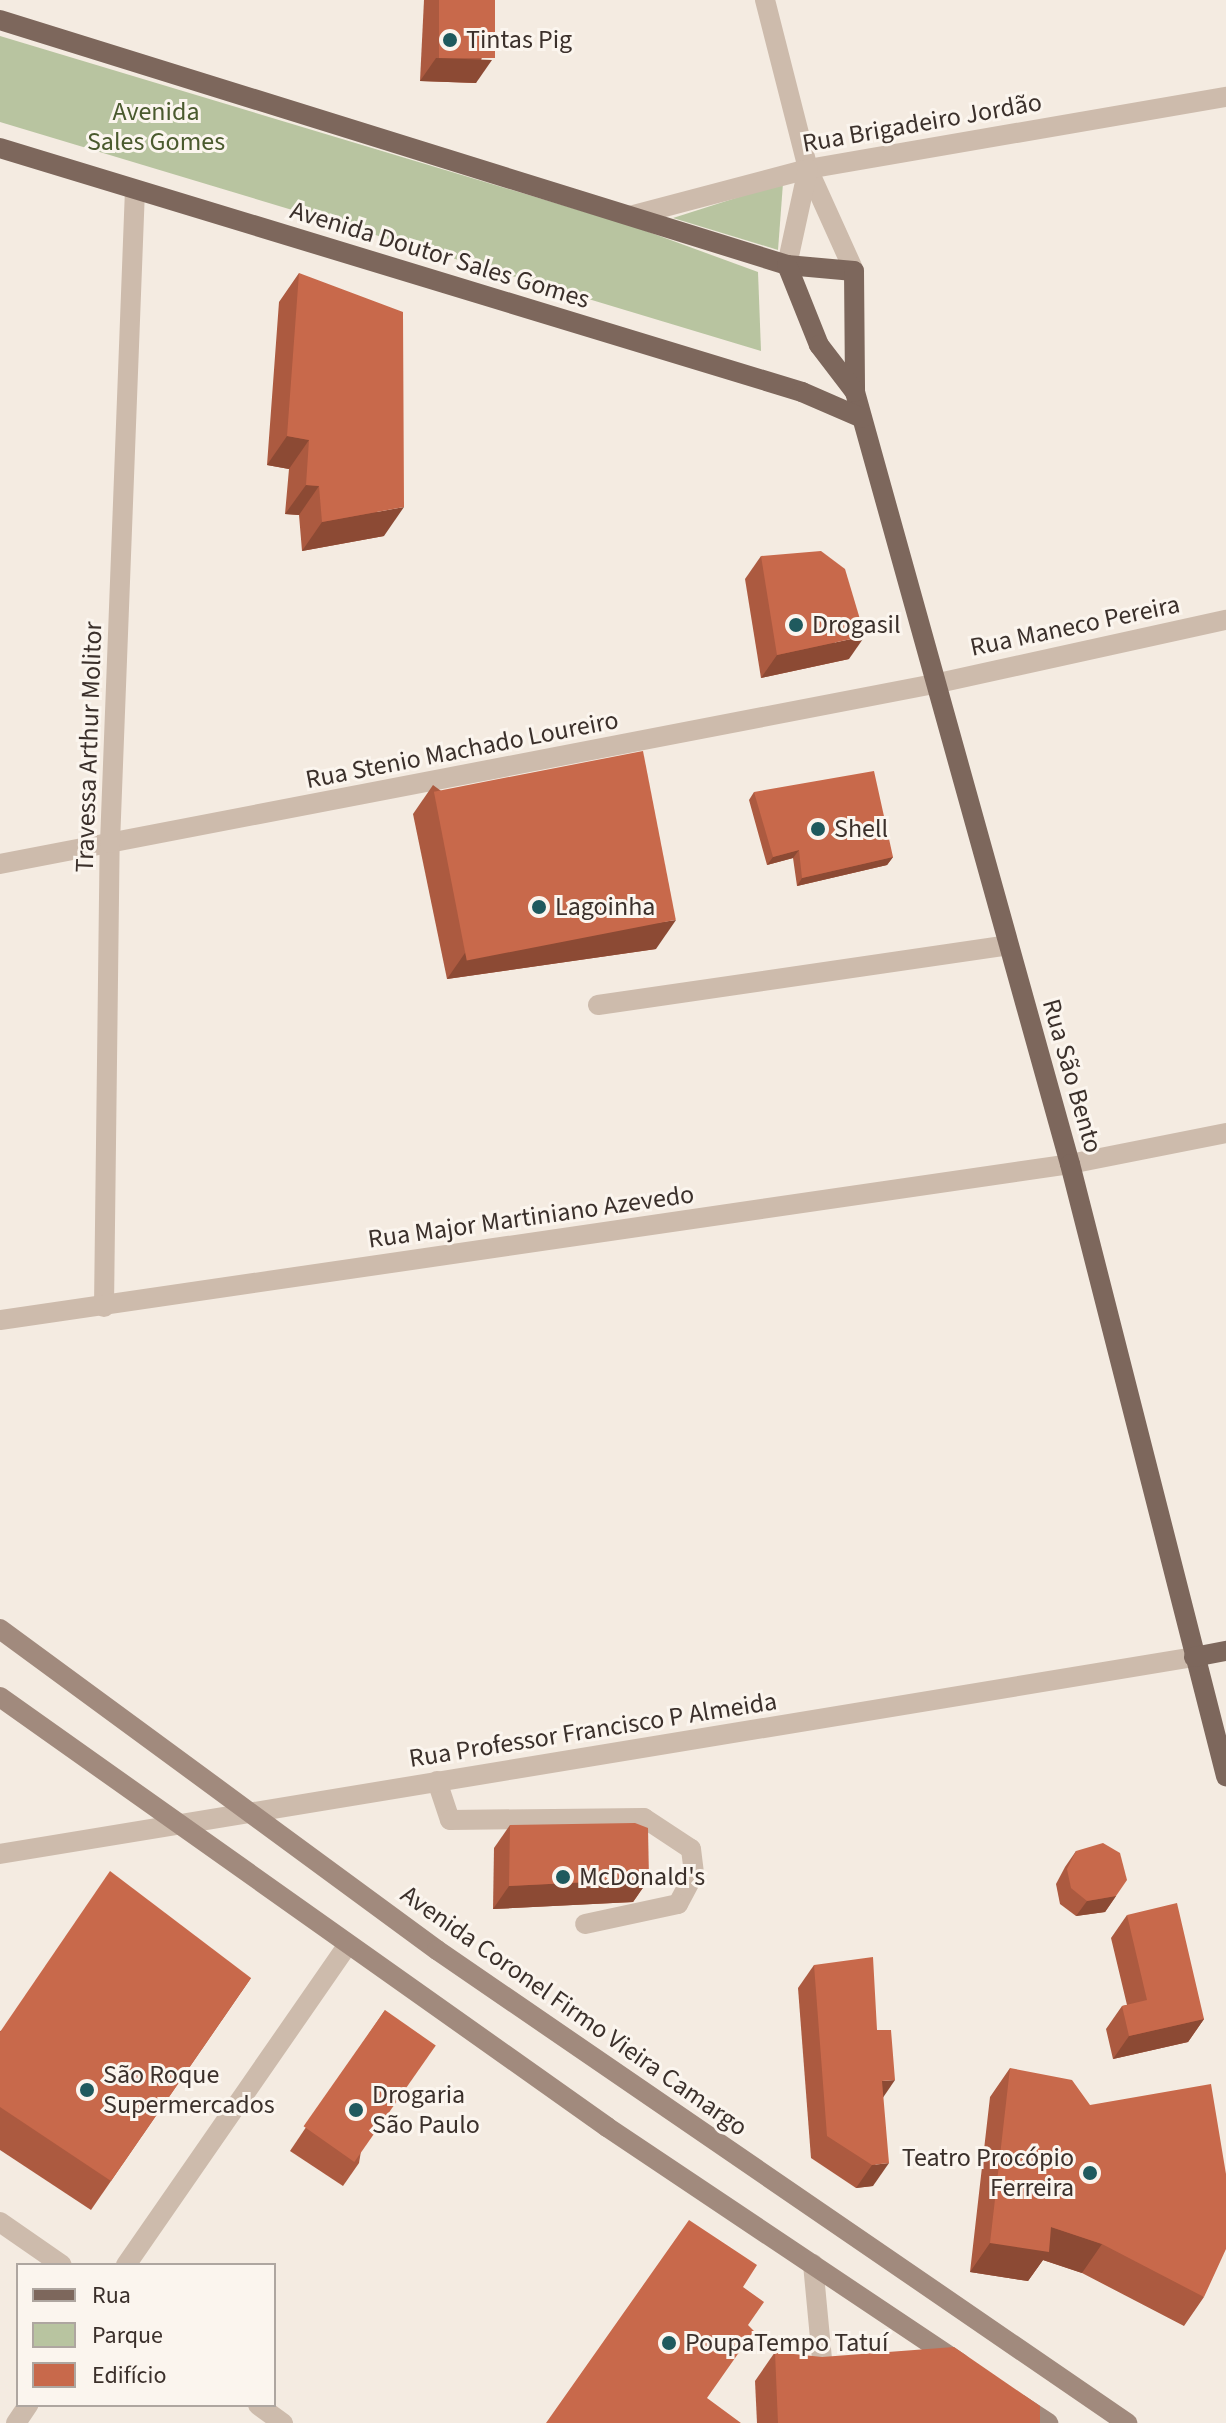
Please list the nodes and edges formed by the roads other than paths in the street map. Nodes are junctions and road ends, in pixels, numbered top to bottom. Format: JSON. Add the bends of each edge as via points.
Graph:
{"nodes":[{"id":1,"x":765,"y":0,"type":"edge"},
{"id":2,"x":0,"y":20,"type":"edge"},
{"id":3,"x":1226,"y":97,"type":"edge"},
{"id":4,"x":0,"y":148,"type":"edge"},
{"id":5,"x":808,"y":169,"type":"junction"},
{"id":6,"x":135,"y":190,"type":"junction"},
{"id":7,"x":630,"y":216,"type":"junction"},
{"id":8,"x":787,"y":265,"type":"junction"},
{"id":9,"x":854,"y":271,"type":"junction"},
{"id":10,"x":855,"y":392,"type":"junction"},
{"id":11,"x":862,"y":418,"type":"junction"},
{"id":12,"x":1226,"y":620,"type":"edge"},
{"id":13,"x":934,"y":684,"type":"junction"},
{"id":14,"x":110,"y":843,"type":"junction"},
{"id":15,"x":0,"y":864,"type":"edge"},
{"id":16,"x":1008,"y":945,"type":"junction"},
{"id":17,"x":598,"y":1005,"type":"dead end"},
{"id":18,"x":1226,"y":1133,"type":"edge"},
{"id":19,"x":1070,"y":1164,"type":"junction"},
{"id":20,"x":104,"y":1307,"type":"junction"},
{"id":21,"x":0,"y":1320,"type":"edge"},
{"id":22,"x":0,"y":1629,"type":"edge"},
{"id":23,"x":1226,"y":1651,"type":"edge"},
{"id":24,"x":1194,"y":1657,"type":"junction"},
{"id":25,"x":0,"y":1697,"type":"edge"},
{"id":26,"x":1226,"y":1776,"type":"edge"},
{"id":27,"x":437,"y":1781,"type":"junction"},
{"id":28,"x":243,"y":1811,"type":"junction"},
{"id":29,"x":175,"y":1825,"type":"junction"},
{"id":30,"x":0,"y":1854,"type":"edge"},
{"id":31,"x":585,"y":1924,"type":"dead end"},
{"id":32,"x":348,"y":1944,"type":"junction"},
{"id":33,"x":0,"y":2222,"type":"edge"},
{"id":34,"x":59,"y":2263,"type":"edge"},
{"id":35,"x":127,"y":2263,"type":"edge"},
{"id":36,"x":813,"y":2264,"type":"junction"},
{"id":37,"x":261,"y":2407,"type":"edge"},
{"id":38,"x":283,"y":2423,"type":"edge"},
{"id":39,"x":828,"y":2423,"type":"edge"},
{"id":40,"x":1048,"y":2423,"type":"edge"},
{"id":41,"x":1127,"y":2423,"type":"edge"}],
"edges":[{"from":1,"to":5,"type":"street","name":"Rua São Bento"},
{"from":2,"to":7,"type":"main road"},
{"from":3,"to":5,"type":"street","name":"Rua Brigadeiro Jordão"},
{"from":4,"to":6,"type":"main road","name":"Avenida Doutor Sales Gomes"},
{"from":5,"to":7,"type":"street","name":"Rua Brigadeiro Jordão"},
{"from":5,"to":8,"type":"street","name":"Rua São Bento"},
{"from":5,"to":9,"type":"street","name":"Rua São Bento"},
{"from":6,"to":11,"type":"main road","name":"Avenida Doutor Sales Gomes","via":[[802,392]]},
{"from":6,"to":14,"type":"street","name":"Travessa Arthur Molitor"},
{"from":7,"to":8,"type":"main road"},
{"from":8,"to":9,"type":"main road"},
{"from":8,"to":10,"type":"main road","name":"Rua São Bento","via":[[819,345]]},
{"from":9,"to":10,"type":"main road","name":"Rua São Bento"},
{"from":10,"to":11,"type":"main road","name":"Rua São Bento"},
{"from":11,"to":13,"type":"main road","name":"Rua São Bento"},
{"from":12,"to":13,"type":"street","name":"Rua Maneco Pereira"},
{"from":13,"to":14,"type":"street","name":"Rua Stenio Machado Loureiro"},
{"from":13,"to":16,"type":"main road","name":"Rua São Bento"},
{"from":14,"to":15,"type":"street","name":"Rua Stenio Machado Loureiro"},
{"from":14,"to":20,"type":"street","name":"Travessa Arthur Molitor"},
{"from":16,"to":17,"type":"street"},
{"from":16,"to":19,"type":"main road","name":"Rua São Bento"},
{"from":18,"to":19,"type":"street","name":"Rua Major Martiniano Azevedo"},
{"from":19,"to":20,"type":"street","name":"Rua Major Martiniano Azevedo"},
{"from":19,"to":24,"type":"main road","name":"Rua São Bento"},
{"from":20,"to":21,"type":"street","name":"Rua Major Martiniano Azevedo"},
{"from":22,"to":28,"type":"main road","name":"Avenida Coronel Firmo Vieira Camargo"},
{"from":23,"to":24,"type":"main road"},
{"from":24,"to":26,"type":"main road","name":"Rua São Bento"},
{"from":24,"to":27,"type":"street","name":"Rua Professor Francisco P Almeida"},
{"from":25,"to":29,"type":"main road"},
{"from":27,"to":28,"type":"street","name":"Rua Professor Francisco P Almeida"},
{"from":27,"to":31,"type":"street","via":[[450,1820],[644,1818],[691,1849],[694,1874],[678,1904]]},
{"from":28,"to":29,"type":"street","name":"Rua Professor Francisco P Almeida"},
{"from":28,"to":41,"type":"main road","name":"Avenida Coronel Firmo Vieira Camargo"},
{"from":29,"to":30,"type":"street","name":"Rua Professor Francisco P Almeida"},
{"from":29,"to":32,"type":"main road"},
{"from":32,"to":35,"type":"street"},
{"from":32,"to":36,"type":"main road"},
{"from":33,"to":34,"type":"street"},
{"from":36,"to":39,"type":"street"},
{"from":36,"to":40,"type":"main road"},
{"from":37,"to":38,"type":"street"}]}
